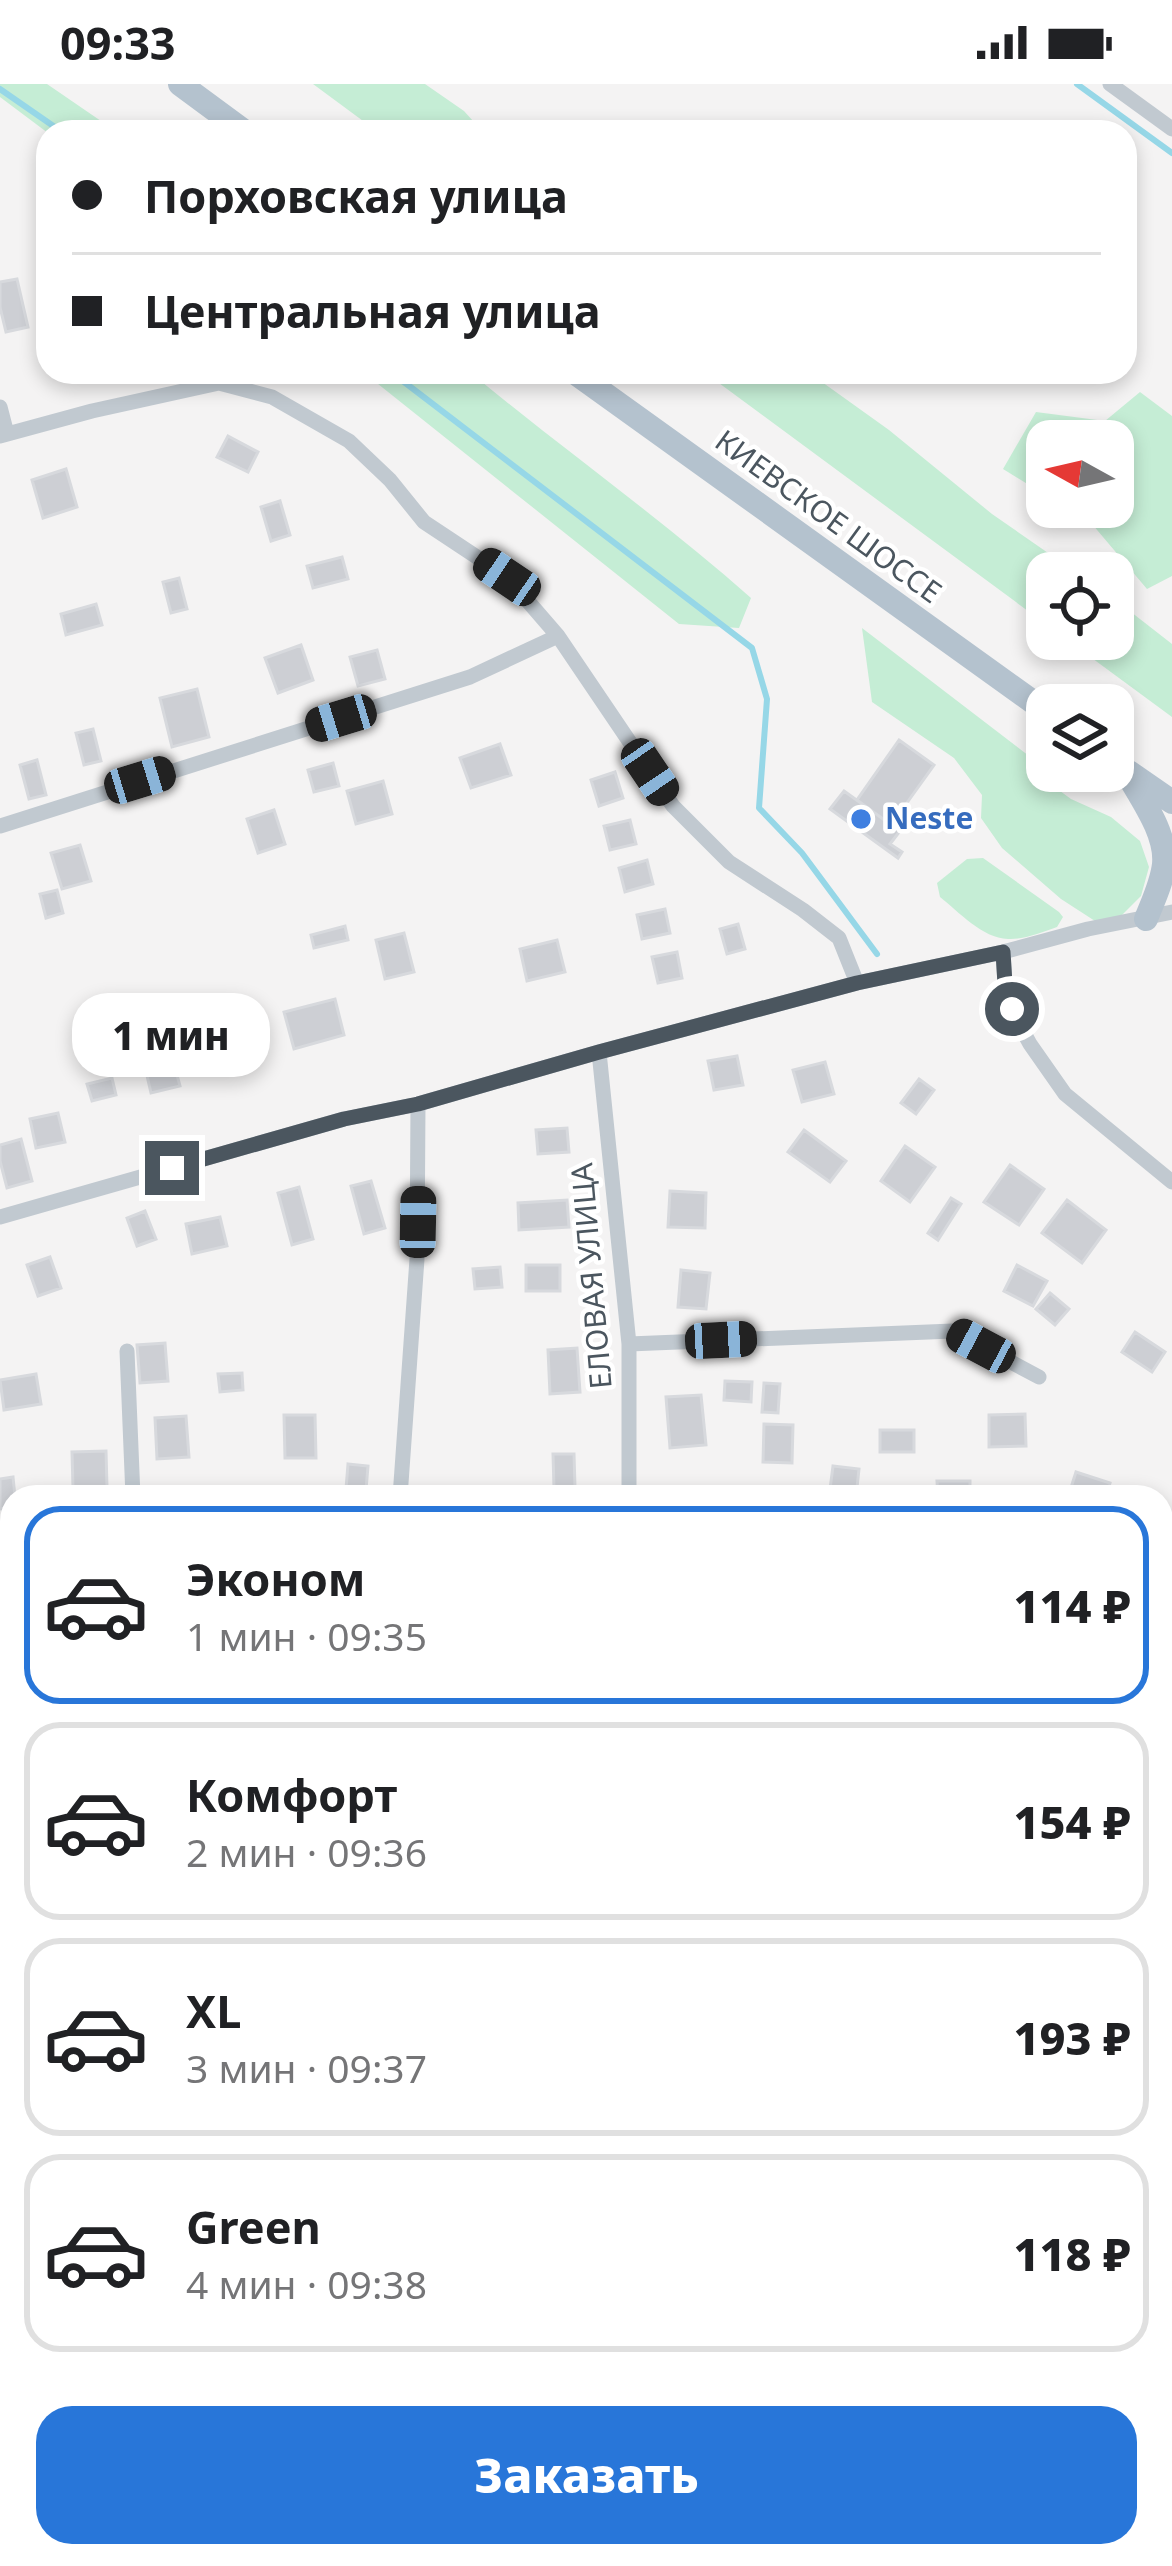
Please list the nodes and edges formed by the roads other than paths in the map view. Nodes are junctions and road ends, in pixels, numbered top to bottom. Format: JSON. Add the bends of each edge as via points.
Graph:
{"nodes":[{"id":1,"x":180,"y":84,"type":"edge"},
{"id":2,"x":1110,"y":84,"type":"edge"},
{"id":3,"x":229,"y":120,"type":"edge"},
{"id":4,"x":1172,"y":129,"type":"edge"},
{"id":5,"x":214,"y":384,"type":"edge"},
{"id":6,"x":223,"y":384,"type":"edge"},
{"id":7,"x":591,"y":384,"type":"edge"},
{"id":8,"x":0,"y":407,"type":"edge"},
{"id":9,"x":3,"y":435,"type":"edge"},
{"id":10,"x":558,"y":636,"type":"junction"},
{"id":11,"x":1026,"y":697,"type":"edge"},
{"id":12,"x":1134,"y":775,"type":"edge"},
{"id":13,"x":1134,"y":792,"type":"edge"},
{"id":14,"x":1172,"y":802,"type":"edge"},
{"id":15,"x":0,"y":826,"type":"edge"},
{"id":16,"x":1172,"y":912,"type":"edge"},
{"id":17,"x":1146,"y":919,"type":"junction"},
{"id":18,"x":1003,"y":952,"type":"junction"},
{"id":19,"x":857,"y":983,"type":"junction"},
{"id":20,"x":599,"y":1052,"type":"junction"},
{"id":21,"x":418,"y":1104,"type":"junction"},
{"id":22,"x":1172,"y":1182,"type":"edge"},
{"id":23,"x":0,"y":1217,"type":"edge"},
{"id":24,"x":628,"y":1344,"type":"junction"},
{"id":25,"x":127,"y":1351,"type":"dead end"},
{"id":26,"x":1039,"y":1377,"type":"dead end"},
{"id":27,"x":133,"y":1485,"type":"edge"},
{"id":28,"x":401,"y":1485,"type":"edge"},
{"id":29,"x":629,"y":1485,"type":"edge"}],
"edges":[{"from":1,"to":3,"type":"main road"},
{"from":2,"to":4,"type":"street"},
{"from":5,"to":9,"type":"street"},
{"from":6,"to":10,"type":"street","via":[[272,397],[349,440],[424,522],[507,577]]},
{"from":7,"to":11,"type":"main road","name":"КИЕВСКОЕ ШОССЕ"},
{"from":8,"to":9,"type":"street"},
{"from":10,"to":15,"type":"street","via":[[470,677]]},
{"from":10,"to":19,"type":"street","via":[[673,806],[729,862],[839,938]]},
{"from":12,"to":14,"type":"main road"},
{"from":13,"to":17,"type":"main road","via":[[1165,859]]},
{"from":16,"to":17,"type":"street"},
{"from":17,"to":18,"type":"street"},
{"from":18,"to":19,"type":"street"},
{"from":18,"to":22,"type":"street","via":[[1012,1009],[1065,1094]]},
{"from":19,"to":20,"type":"street"},
{"from":20,"to":21,"type":"street"},
{"from":20,"to":24,"type":"street","name":"ЕЛОВАЯ УЛИЦА"},
{"from":21,"to":23,"type":"street"},
{"from":21,"to":28,"type":"street"},
{"from":24,"to":26,"type":"street","via":[[952,1330]]},
{"from":24,"to":29,"type":"street","name":"ЕЛОВАЯ УЛИЦА"},
{"from":25,"to":27,"type":"street"}]}
